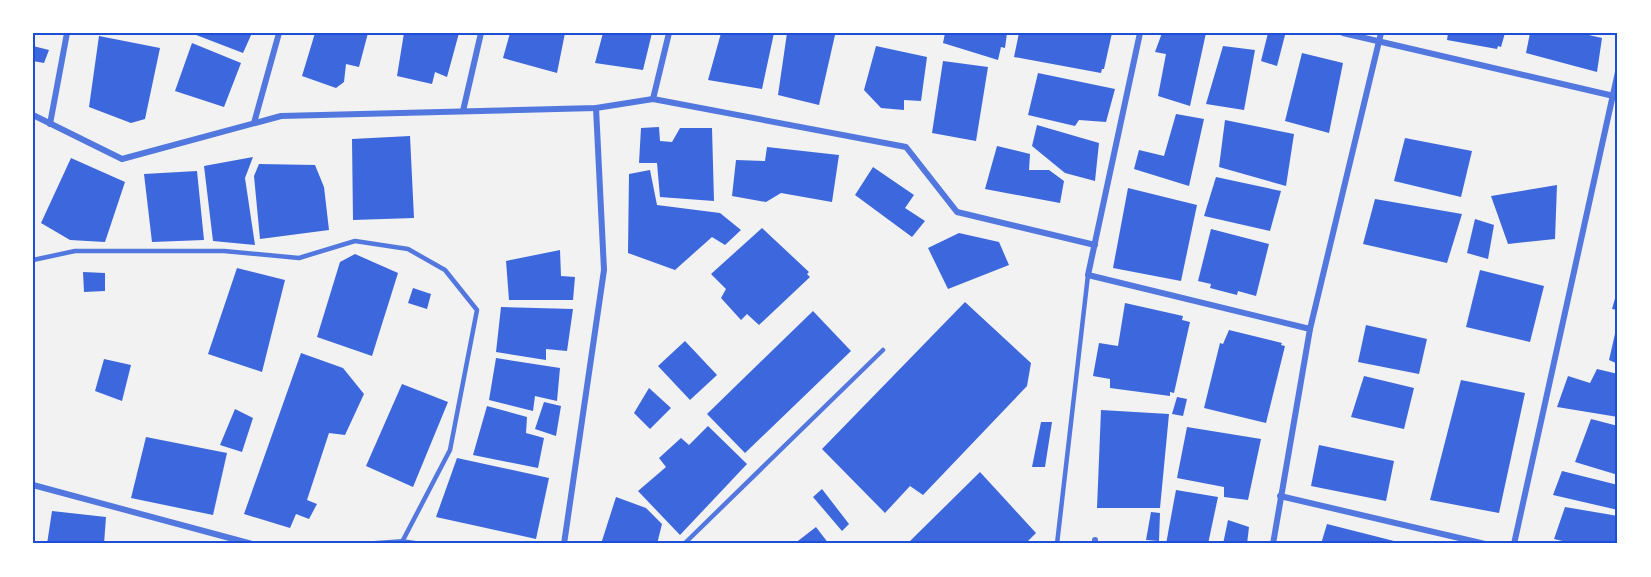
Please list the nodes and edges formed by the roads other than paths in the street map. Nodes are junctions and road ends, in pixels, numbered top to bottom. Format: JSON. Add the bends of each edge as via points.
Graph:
{"nodes":[{"id":1,"x":67,"y":33,"type":"edge"},
{"id":2,"x":279,"y":33,"type":"edge"},
{"id":3,"x":480,"y":33,"type":"edge"},
{"id":4,"x":669,"y":33,"type":"edge"},
{"id":5,"x":1140,"y":33,"type":"edge"},
{"id":6,"x":1342,"y":33,"type":"edge"},
{"id":7,"x":1381,"y":33,"type":"edge"},
{"id":8,"x":1379,"y":41,"type":"junction"},
{"id":9,"x":1618,"y":72,"type":"edge"},
{"id":10,"x":1615,"y":96,"type":"edge"},
{"id":11,"x":653,"y":99,"type":"junction"},
{"id":12,"x":596,"y":108,"type":"junction"},
{"id":13,"x":463,"y":111,"type":"junction"},
{"id":14,"x":33,"y":115,"type":"edge"},
{"id":15,"x":254,"y":123,"type":"junction"},
{"id":16,"x":50,"y":124,"type":"junction"},
{"id":17,"x":1095,"y":245,"type":"junction"},
{"id":18,"x":33,"y":260,"type":"edge"},
{"id":19,"x":1088,"y":275,"type":"junction"},
{"id":20,"x":1310,"y":329,"type":"junction"},
{"id":21,"x":883,"y":350,"type":"dead end"},
{"id":22,"x":33,"y":485,"type":"edge"},
{"id":23,"x":1280,"y":496,"type":"junction"},
{"id":24,"x":402,"y":542,"type":"junction"},
{"id":25,"x":252,"y":544,"type":"edge"},
{"id":26,"x":374,"y":544,"type":"edge"},
{"id":27,"x":416,"y":544,"type":"edge"},
{"id":28,"x":564,"y":544,"type":"edge"},
{"id":29,"x":684,"y":544,"type":"edge"},
{"id":30,"x":1057,"y":544,"type":"edge"},
{"id":31,"x":1273,"y":544,"type":"edge"},
{"id":32,"x":1485,"y":544,"type":"edge"},
{"id":33,"x":1514,"y":544,"type":"edge"}],
"edges":[{"from":1,"to":16,"type":"street"},
{"from":2,"to":15,"type":"street"},
{"from":3,"to":13,"type":"street"},
{"from":4,"to":11,"type":"street"},
{"from":5,"to":17,"type":"street"},
{"from":6,"to":8,"type":"street"},
{"from":7,"to":8,"type":"street"},
{"from":8,"to":10,"type":"street"},
{"from":8,"to":20,"type":"street"},
{"from":9,"to":10,"type":"street"},
{"from":10,"to":33,"type":"street"},
{"from":11,"to":12,"type":"street"},
{"from":11,"to":17,"type":"street","via":[[906,147],[957,212]]},
{"from":12,"to":13,"type":"street"},
{"from":12,"to":28,"type":"street","via":[[604,270]]},
{"from":13,"to":15,"type":"street","via":[[281,116]]},
{"from":14,"to":16,"type":"street"},
{"from":15,"to":16,"type":"street","via":[[122,159]]},
{"from":17,"to":19,"type":"street"},
{"from":18,"to":24,"type":"lane","via":[[75,250],[224,251],[299,258],[355,241],[408,249],[445,270],[477,310],[450,450]]},
{"from":19,"to":20,"type":"street"},
{"from":19,"to":30,"type":"lane"},
{"from":20,"to":23,"type":"street"},
{"from":21,"to":29,"type":"lane"},
{"from":22,"to":25,"type":"street"},
{"from":23,"to":31,"type":"street"},
{"from":23,"to":32,"type":"street"},
{"from":24,"to":26,"type":"street"},
{"from":24,"to":27,"type":"street"}]}
